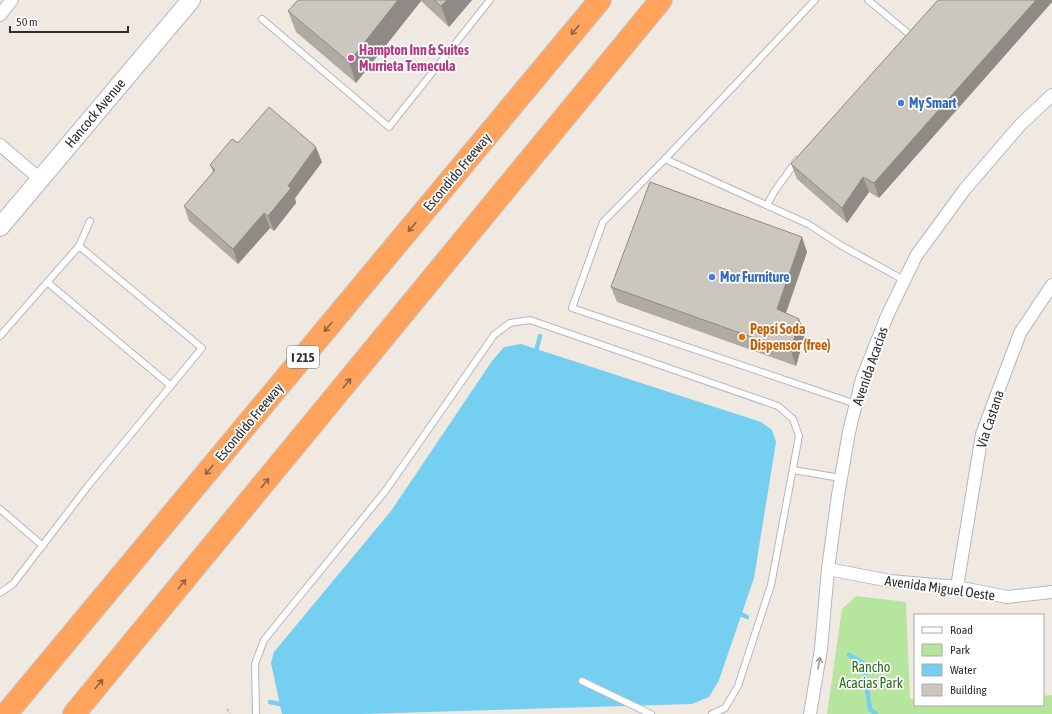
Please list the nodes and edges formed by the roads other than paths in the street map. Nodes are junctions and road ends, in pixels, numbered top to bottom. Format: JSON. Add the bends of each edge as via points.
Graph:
{"nodes":[{"id":1,"x":12,"y":0,"type":"edge"},
{"id":2,"x":191,"y":0,"type":"edge"},
{"id":3,"x":490,"y":0,"type":"edge"},
{"id":4,"x":600,"y":0,"type":"edge"},
{"id":5,"x":661,"y":0,"type":"edge"},
{"id":6,"x":815,"y":0,"type":"edge"},
{"id":7,"x":868,"y":0,"type":"edge"},
{"id":8,"x":0,"y":15,"type":"edge"},
{"id":9,"x":262,"y":19,"type":"dead end"},
{"id":10,"x":914,"y":28,"type":"edge"},
{"id":11,"x":909,"y":34,"type":"junction"},
{"id":12,"x":904,"y":40,"type":"edge"},
{"id":13,"x":1052,"y":95,"type":"edge"},
{"id":14,"x":0,"y":145,"type":"edge"},
{"id":15,"x":802,"y":154,"type":"edge"},
{"id":16,"x":665,"y":159,"type":"junction"},
{"id":17,"x":40,"y":179,"type":"junction"},
{"id":18,"x":767,"y":205,"type":"junction"},
{"id":19,"x":90,"y":221,"type":"dead end"},
{"id":20,"x":0,"y":227,"type":"edge"},
{"id":21,"x":79,"y":246,"type":"junction"},
{"id":22,"x":904,"y":280,"type":"junction"},
{"id":23,"x":47,"y":282,"type":"junction"},
{"id":24,"x":1052,"y":285,"type":"edge"},
{"id":25,"x":0,"y":336,"type":"edge"},
{"id":26,"x":171,"y":386,"type":"junction"},
{"id":27,"x":856,"y":404,"type":"junction"},
{"id":28,"x":793,"y":470,"type":"junction"},
{"id":29,"x":841,"y":478,"type":"junction"},
{"id":30,"x":0,"y":509,"type":"edge"},
{"id":31,"x":43,"y":546,"type":"junction"},
{"id":32,"x":828,"y":569,"type":"junction"},
{"id":33,"x":958,"y":587,"type":"junction"},
{"id":34,"x":1052,"y":592,"type":"edge"},
{"id":35,"x":0,"y":593,"type":"edge"},
{"id":36,"x":582,"y":681,"type":"dead end"},
{"id":37,"x":6,"y":714,"type":"edge"},
{"id":38,"x":74,"y":714,"type":"edge"},
{"id":39,"x":256,"y":714,"type":"edge"},
{"id":40,"x":651,"y":714,"type":"edge"},
{"id":41,"x":712,"y":714,"type":"edge"},
{"id":42,"x":810,"y":714,"type":"edge"}],
"edges":[{"from":1,"to":8,"type":"street"},
{"from":2,"to":17,"type":"main road","name":"Hancock Avenue"},
{"from":3,"to":9,"type":"lane","via":[[389,127]]},
{"from":4,"to":37,"type":"highway","name":"Escondido Freeway","number":"I 215","one_way":true},
{"from":38,"to":5,"type":"highway","one_way":true},
{"from":6,"to":16,"type":"lane"},
{"from":7,"to":11,"type":"lane"},
{"from":10,"to":11,"type":"lane"},
{"from":11,"to":12,"type":"lane"},
{"from":13,"to":22,"type":"street","name":"Avenida Acacias","via":[[1021,124],[965,189],[916,256]]},
{"from":14,"to":17,"type":"street"},
{"from":15,"to":18,"type":"lane"},
{"from":16,"to":18,"type":"lane"},
{"from":16,"to":27,"type":"lane","via":[[603,222],[572,308]]},
{"from":17,"to":20,"type":"main road","name":"Hancock Avenue"},
{"from":18,"to":22,"type":"lane","via":[[808,224]]},
{"from":19,"to":21,"type":"lane"},
{"from":21,"to":23,"type":"lane"},
{"from":21,"to":26,"type":"lane","via":[[202,348]]},
{"from":22,"to":27,"type":"street","name":"Avenida Acacias","via":[[862,379]]},
{"from":23,"to":25,"type":"lane"},
{"from":23,"to":26,"type":"lane"},
{"from":24,"to":33,"type":"street","name":"Via Castana","via":[[1020,333],[982,434]]},
{"from":26,"to":31,"type":"lane","via":[[88,486]]},
{"from":27,"to":29,"type":"street","name":"Avenida Acacias"},
{"from":28,"to":29,"type":"lane"},
{"from":28,"to":39,"type":"lane","via":[[799,436],[793,419],[778,406],[530,320],[510,322],[494,335],[386,490],[264,640],[255,664]]},
{"from":28,"to":41,"type":"lane","via":[[772,585],[738,686],[725,708]]},
{"from":29,"to":32,"type":"street","name":"Avenida Acacias"},
{"from":30,"to":31,"type":"lane"},
{"from":31,"to":35,"type":"lane","via":[[13,584]]},
{"from":32,"to":33,"type":"street","name":"Avenida Miguel Oeste","via":[[890,582]]},
{"from":42,"to":32,"type":"street","name":"Avenida Acacias","one_way":true,"via":[[821,649]]},
{"from":33,"to":34,"type":"street","name":"Avenida Miguel Oeste","via":[[1007,597]]},
{"from":36,"to":40,"type":"lane"}]}
